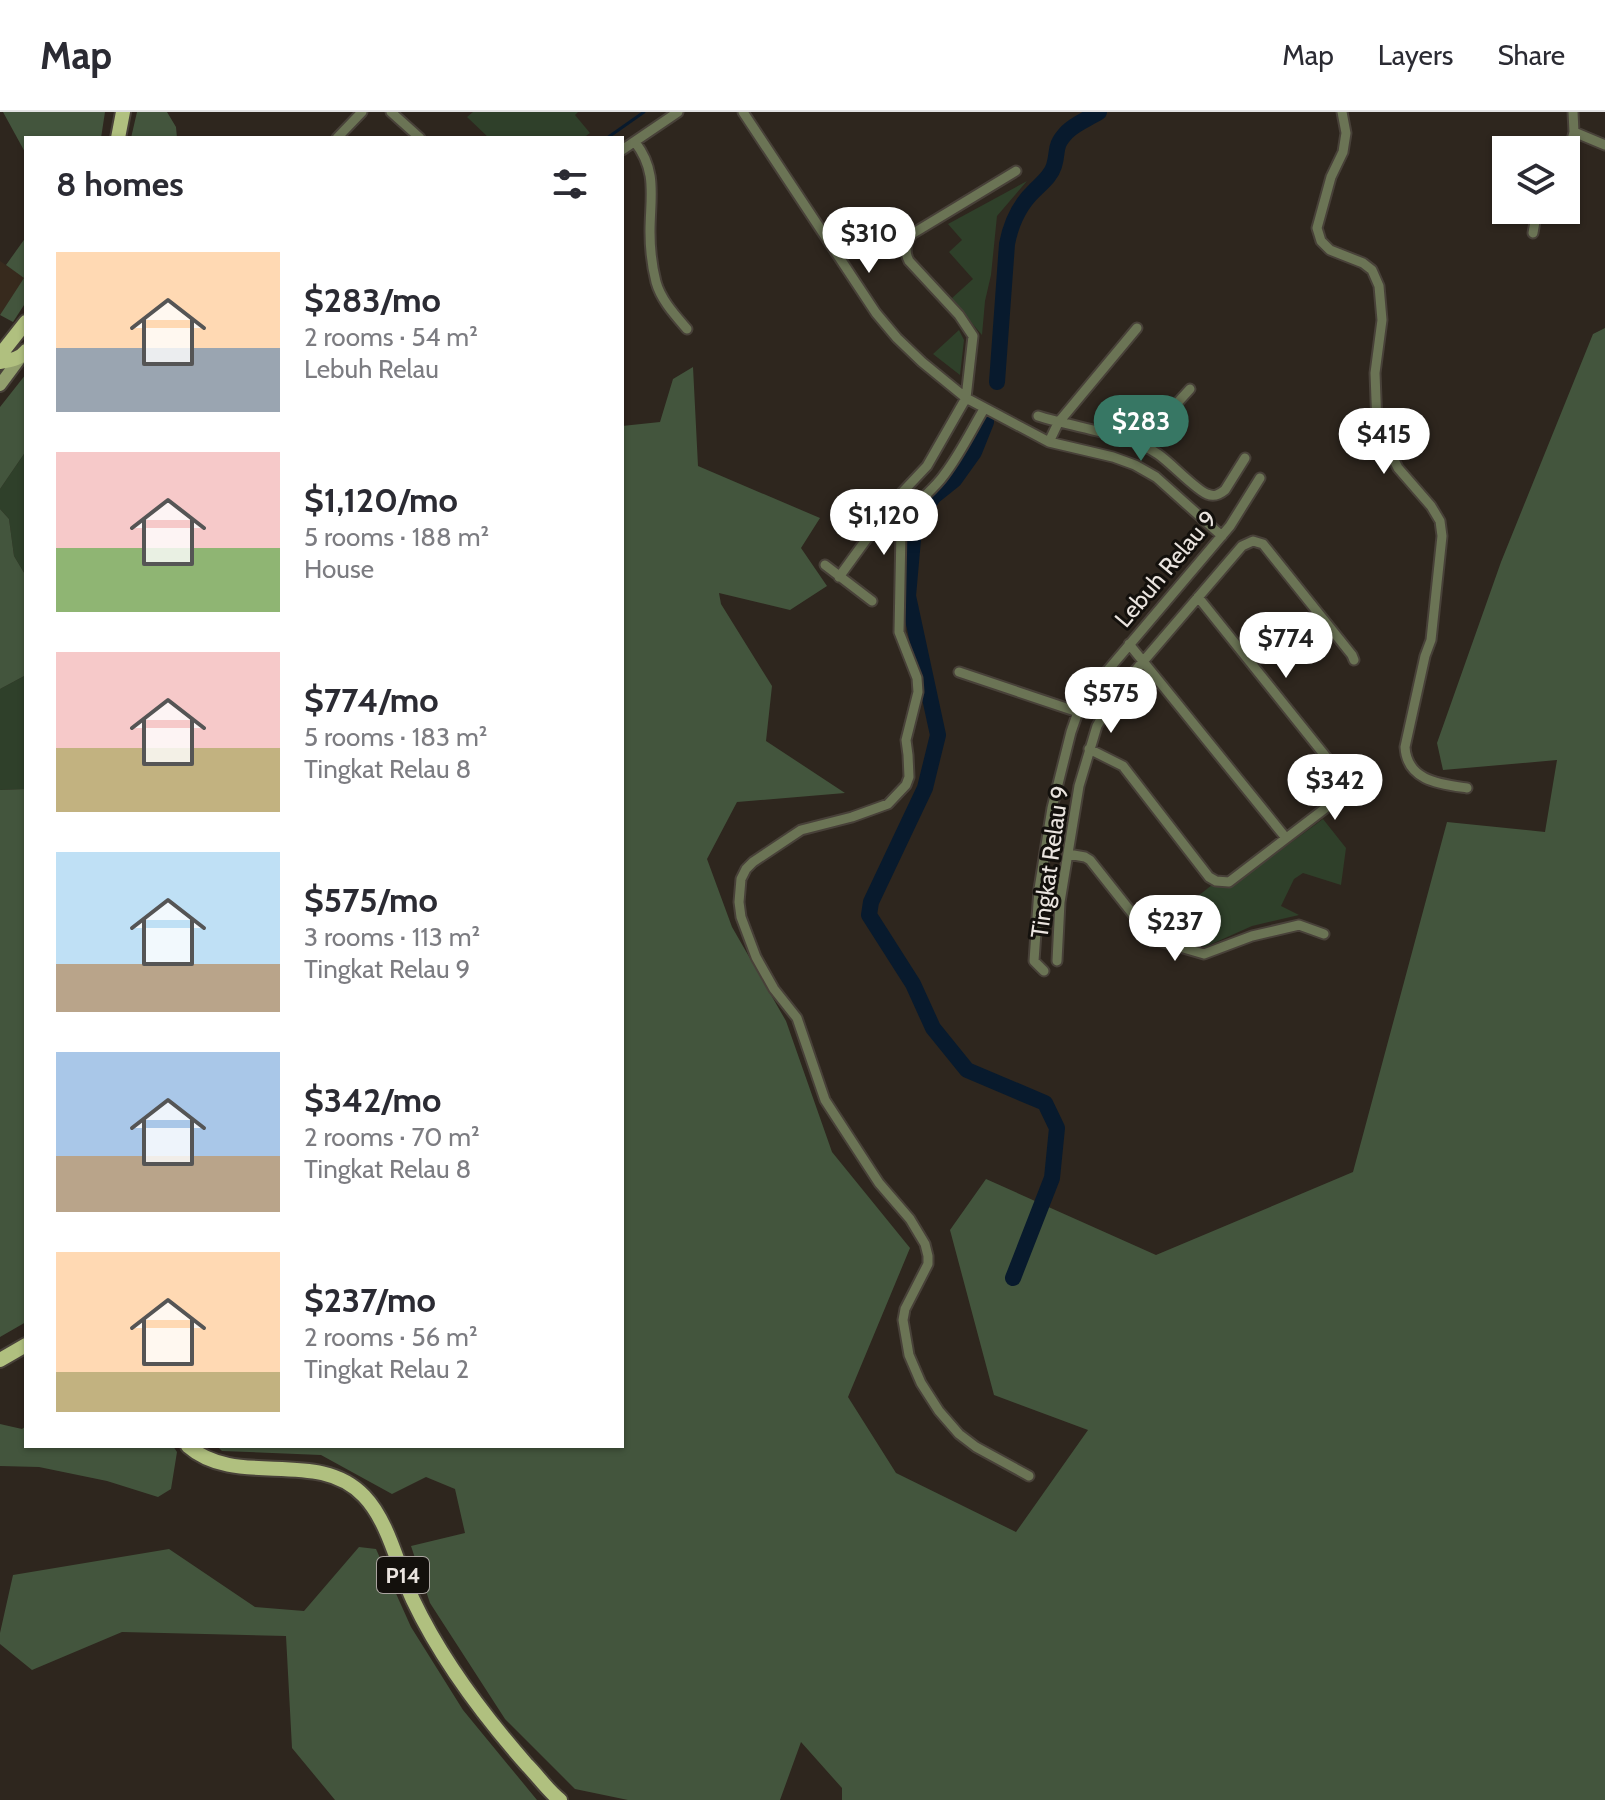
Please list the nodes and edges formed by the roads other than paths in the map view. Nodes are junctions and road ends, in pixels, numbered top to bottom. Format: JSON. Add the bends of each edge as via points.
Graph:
{"nodes":[{"id":1,"x":123,"y":112,"type":"edge"},
{"id":2,"x":362,"y":112,"type":"edge"},
{"id":3,"x":391,"y":112,"type":"edge"},
{"id":4,"x":678,"y":112,"type":"edge"},
{"id":5,"x":743,"y":112,"type":"edge"},
{"id":6,"x":1342,"y":112,"type":"edge"},
{"id":7,"x":1572,"y":113,"type":"edge"},
{"id":8,"x":1574,"y":132,"type":"junction"},
{"id":9,"x":118,"y":136,"type":"edge"},
{"id":10,"x":339,"y":136,"type":"edge"},
{"id":11,"x":418,"y":136,"type":"edge"},
{"id":12,"x":1573,"y":136,"type":"edge"},
{"id":13,"x":635,"y":142,"type":"junction"},
{"id":14,"x":1605,"y":145,"type":"edge"},
{"id":15,"x":624,"y":149,"type":"edge"},
{"id":16,"x":1016,"y":171,"type":"dead end"},
{"id":17,"x":1535,"y":224,"type":"edge"},
{"id":18,"x":1533,"y":233,"type":"dead end"},
{"id":19,"x":23,"y":326,"type":"edge"},
{"id":20,"x":1137,"y":328,"type":"dead end"},
{"id":21,"x":687,"y":329,"type":"dead end"},
{"id":22,"x":0,"y":340,"type":"edge"},
{"id":23,"x":24,"y":353,"type":"edge"},
{"id":24,"x":24,"y":353,"type":"edge"},
{"id":25,"x":0,"y":355,"type":"edge"},
{"id":26,"x":0,"y":362,"type":"edge"},
{"id":27,"x":0,"y":385,"type":"edge"},
{"id":28,"x":1190,"y":389,"type":"dead end"},
{"id":29,"x":966,"y":398,"type":"junction"},
{"id":30,"x":984,"y":409,"type":"junction"},
{"id":31,"x":1038,"y":416,"type":"dead end"},
{"id":32,"x":1058,"y":423,"type":"junction"},
{"id":33,"x":1049,"y":442,"type":"junction"},
{"id":34,"x":1140,"y":444,"type":"junction"},
{"id":35,"x":1245,"y":458,"type":"dead end"},
{"id":36,"x":1260,"y":478,"type":"dead end"},
{"id":37,"x":1222,"y":536,"type":"junction"},
{"id":38,"x":825,"y":565,"type":"dead end"},
{"id":39,"x":839,"y":577,"type":"junction"},
{"id":40,"x":1198,"y":597,"type":"junction"},
{"id":41,"x":872,"y":601,"type":"dead end"},
{"id":42,"x":1129,"y":644,"type":"junction"},
{"id":43,"x":1354,"y":660,"type":"dead end"},
{"id":44,"x":1143,"y":661,"type":"junction"},
{"id":45,"x":959,"y":672,"type":"dead end"},
{"id":46,"x":1078,"y":712,"type":"junction"},
{"id":47,"x":1089,"y":749,"type":"junction"},
{"id":48,"x":1467,"y":788,"type":"dead end"},
{"id":49,"x":1286,"y":838,"type":"junction"},
{"id":50,"x":1068,"y":854,"type":"junction"},
{"id":51,"x":1324,"y":934,"type":"dead end"},
{"id":52,"x":1057,"y":961,"type":"dead end"},
{"id":53,"x":1044,"y":971,"type":"dead end"},
{"id":54,"x":24,"y":1346,"type":"edge"},
{"id":55,"x":0,"y":1360,"type":"edge"},
{"id":56,"x":190,"y":1448,"type":"edge"},
{"id":57,"x":1029,"y":1476,"type":"dead end"},
{"id":58,"x":560,"y":1800,"type":"edge"}],
"edges":[{"from":1,"to":9,"type":"main road"},
{"from":2,"to":10,"type":"street"},
{"from":3,"to":11,"type":"street"},
{"from":4,"to":13,"type":"street"},
{"from":5,"to":29,"type":"street","via":[[876,313],[922,362]]},
{"from":6,"to":48,"type":"street","via":[[1343,152],[1317,228],[1330,250],[1363,263],[1379,286],[1377,426],[1398,468],[1436,514],[1442,536],[1431,640],[1406,759],[1437,784]]},
{"from":7,"to":8,"type":"street"},
{"from":8,"to":12,"type":"street"},
{"from":8,"to":14,"type":"street"},
{"from":13,"to":15,"type":"street"},
{"from":13,"to":21,"type":"street","via":[[651,173],[656,283]]},
{"from":16,"to":29,"type":"street","via":[[907,240],[909,261],[973,336]]},
{"from":17,"to":18,"type":"street"},
{"from":19,"to":22,"type":"main road"},
{"from":19,"to":25,"type":"main road"},
{"from":20,"to":32,"type":"street"},
{"from":23,"to":26,"type":"main road"},
{"from":24,"to":27,"type":"main road"},
{"from":28,"to":34,"type":"street"},
{"from":29,"to":30,"type":"street"},
{"from":29,"to":39,"type":"street","via":[[927,466]]},
{"from":30,"to":33,"type":"street"},
{"from":30,"to":57,"type":"street","via":[[954,462],[910,511],[901,530],[899,632],[918,692],[906,740],[906,785],[888,804],[801,830],[753,862],[741,879],[739,902],[756,957],[797,1018],[825,1100],[925,1244],[928,1264],[903,1320],[921,1383],[959,1434]]},
{"from":31,"to":32,"type":"street","name":"Lebuh Relau 9"},
{"from":32,"to":33,"type":"street"},
{"from":32,"to":34,"type":"street","name":"Lebuh Relau 9"},
{"from":33,"to":37,"type":"street","via":[[1135,465]]},
{"from":34,"to":35,"type":"street","name":"Lebuh Relau 9","via":[[1205,494],[1225,490]]},
{"from":36,"to":37,"type":"street","name":"Lebuh Relau 9"},
{"from":37,"to":42,"type":"street","name":"Lebuh Relau 9"},
{"from":38,"to":39,"type":"street"},
{"from":39,"to":41,"type":"street"},
{"from":40,"to":43,"type":"street","name":"Tingkat Relau 9","via":[[1242,546],[1263,544]]},
{"from":40,"to":44,"type":"street","name":"Tingkat Relau 9"},
{"from":40,"to":49,"type":"street","via":[[1344,782],[1340,797]]},
{"from":42,"to":44,"type":"street"},
{"from":42,"to":46,"type":"street","name":"Lebuh Relau 9"},
{"from":44,"to":47,"type":"street","name":"Tingkat Relau 9","via":[[1117,692]]},
{"from":44,"to":49,"type":"street"},
{"from":45,"to":46,"type":"street"},
{"from":46,"to":53,"type":"street","name":"Lebuh Relau 9","via":[[1052,808],[1039,889],[1034,961]]},
{"from":47,"to":49,"type":"street","via":[[1123,766],[1216,881],[1229,882]]},
{"from":47,"to":50,"type":"street","name":"Tingkat Relau 9"},
{"from":50,"to":51,"type":"street","via":[[1090,860],[1156,940],[1204,954],[1299,925]]},
{"from":50,"to":52,"type":"street","name":"Tingkat Relau 9"},
{"from":54,"to":55,"type":"main road"},
{"from":56,"to":58,"type":"main road","number":"P14","via":[[230,1466],[333,1477],[367,1498],[413,1600],[463,1686]]}]}
